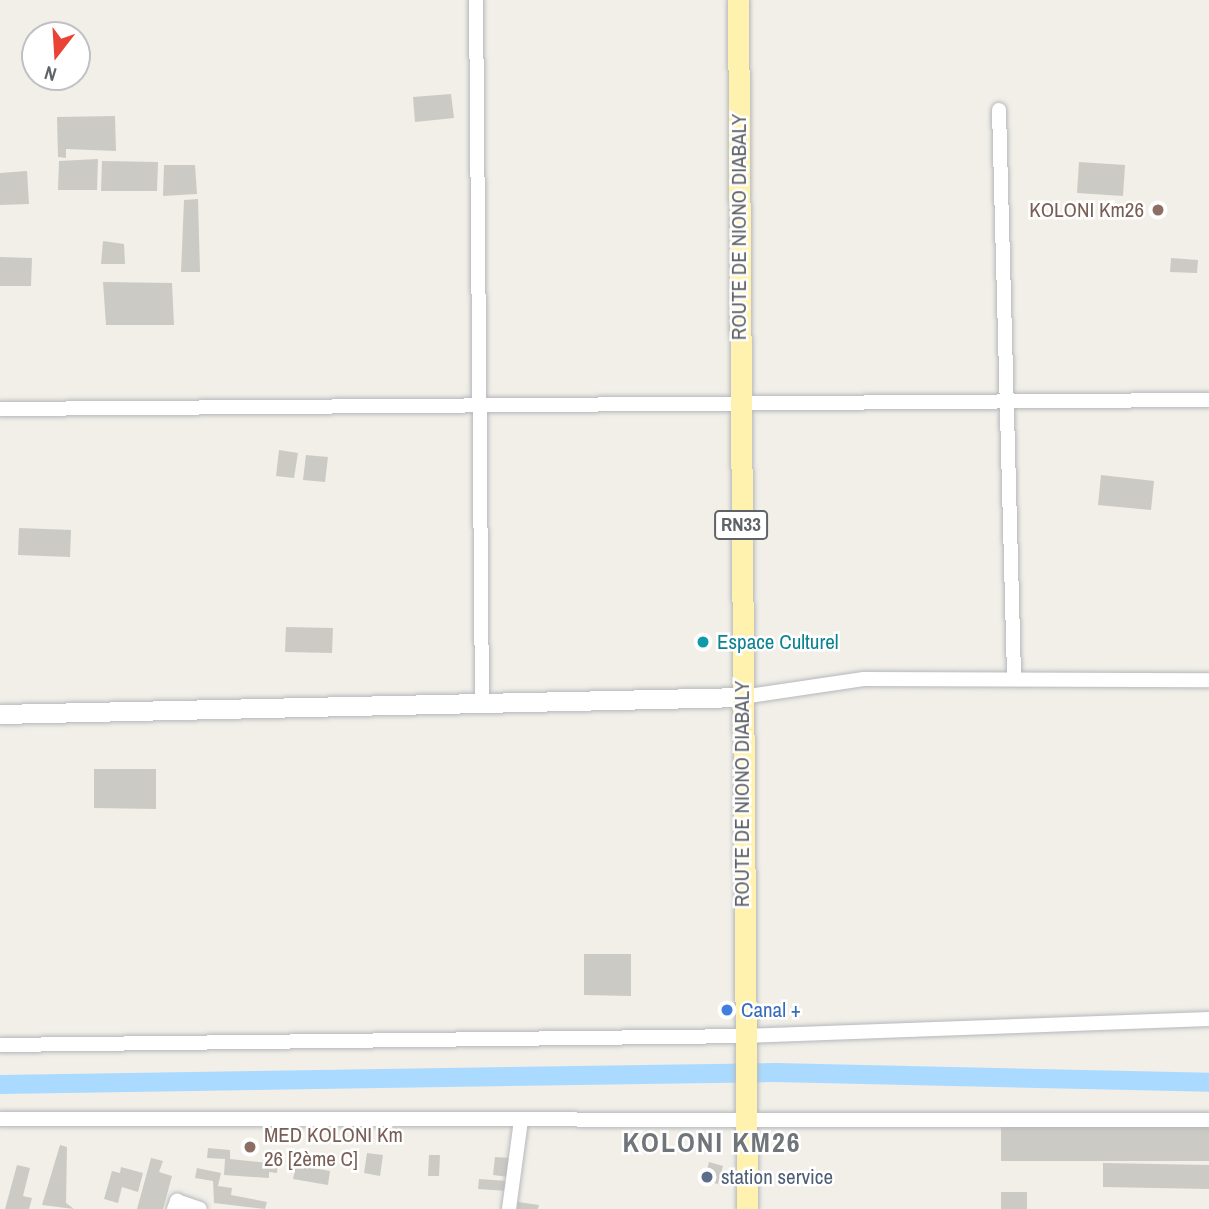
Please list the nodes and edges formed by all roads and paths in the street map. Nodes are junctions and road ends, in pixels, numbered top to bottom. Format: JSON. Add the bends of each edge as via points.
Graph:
{"nodes":[{"id":1,"x":476,"y":0,"type":"edge"},
{"id":2,"x":738,"y":0,"type":"edge"},
{"id":3,"x":999,"y":110,"type":"dead end"},
{"id":4,"x":740,"y":399,"type":"junction"},
{"id":5,"x":1010,"y":400,"type":"junction"},
{"id":6,"x":1209,"y":400,"type":"edge"},
{"id":7,"x":476,"y":404,"type":"junction"},
{"id":8,"x":0,"y":409,"type":"edge"},
{"id":9,"x":1014,"y":677,"type":"junction"},
{"id":10,"x":1209,"y":680,"type":"edge"},
{"id":11,"x":742,"y":697,"type":"junction"},
{"id":12,"x":481,"y":703,"type":"junction"},
{"id":13,"x":0,"y":714,"type":"edge"},
{"id":14,"x":1209,"y":1019,"type":"edge"},
{"id":15,"x":745,"y":1042,"type":"junction"},
{"id":16,"x":0,"y":1045,"type":"edge"},
{"id":17,"x":0,"y":1119,"type":"edge"},
{"id":18,"x":521,"y":1120,"type":"junction"},
{"id":19,"x":1209,"y":1120,"type":"edge"},
{"id":20,"x":746,"y":1122,"type":"junction"},
{"id":21,"x":174,"y":1209,"type":"edge"},
{"id":22,"x":200,"y":1209,"type":"edge"},
{"id":23,"x":509,"y":1209,"type":"edge"},
{"id":24,"x":747,"y":1209,"type":"edge"}],
"edges":[{"from":1,"to":7,"type":"street"},
{"from":2,"to":4,"type":"main road","name":"ROUTE DE NIONO DIABALY","number":"RN33"},
{"from":3,"to":5,"type":"street"},
{"from":4,"to":5,"type":"street"},
{"from":4,"to":7,"type":"street"},
{"from":4,"to":11,"type":"main road","name":"ROUTE DE NIONO DIABALY","number":"RN33"},
{"from":5,"to":6,"type":"street"},
{"from":5,"to":9,"type":"street"},
{"from":7,"to":8,"type":"street"},
{"from":7,"to":12,"type":"street"},
{"from":9,"to":10,"type":"street"},
{"from":9,"to":11,"type":"street","via":[[864,679]]},
{"from":11,"to":12,"type":"street"},
{"from":11,"to":15,"type":"main road","name":"ROUTE DE NIONO DIABALY","number":"RN33"},
{"from":12,"to":13,"type":"street"},
{"from":14,"to":15,"type":"street"},
{"from":15,"to":16,"type":"street"},
{"from":15,"to":20,"type":"main road","name":"ROUTE DE NIONO DIABALY","number":"RN33"},
{"from":17,"to":18,"type":"street"},
{"from":18,"to":20,"type":"street"},
{"from":18,"to":23,"type":"street"},
{"from":19,"to":20,"type":"street"},
{"from":20,"to":24,"type":"main road","name":"ROUTE DE NIONO DIABALY","number":"RN33"},
{"from":21,"to":22,"type":"street","via":[[177,1201]]}]}
